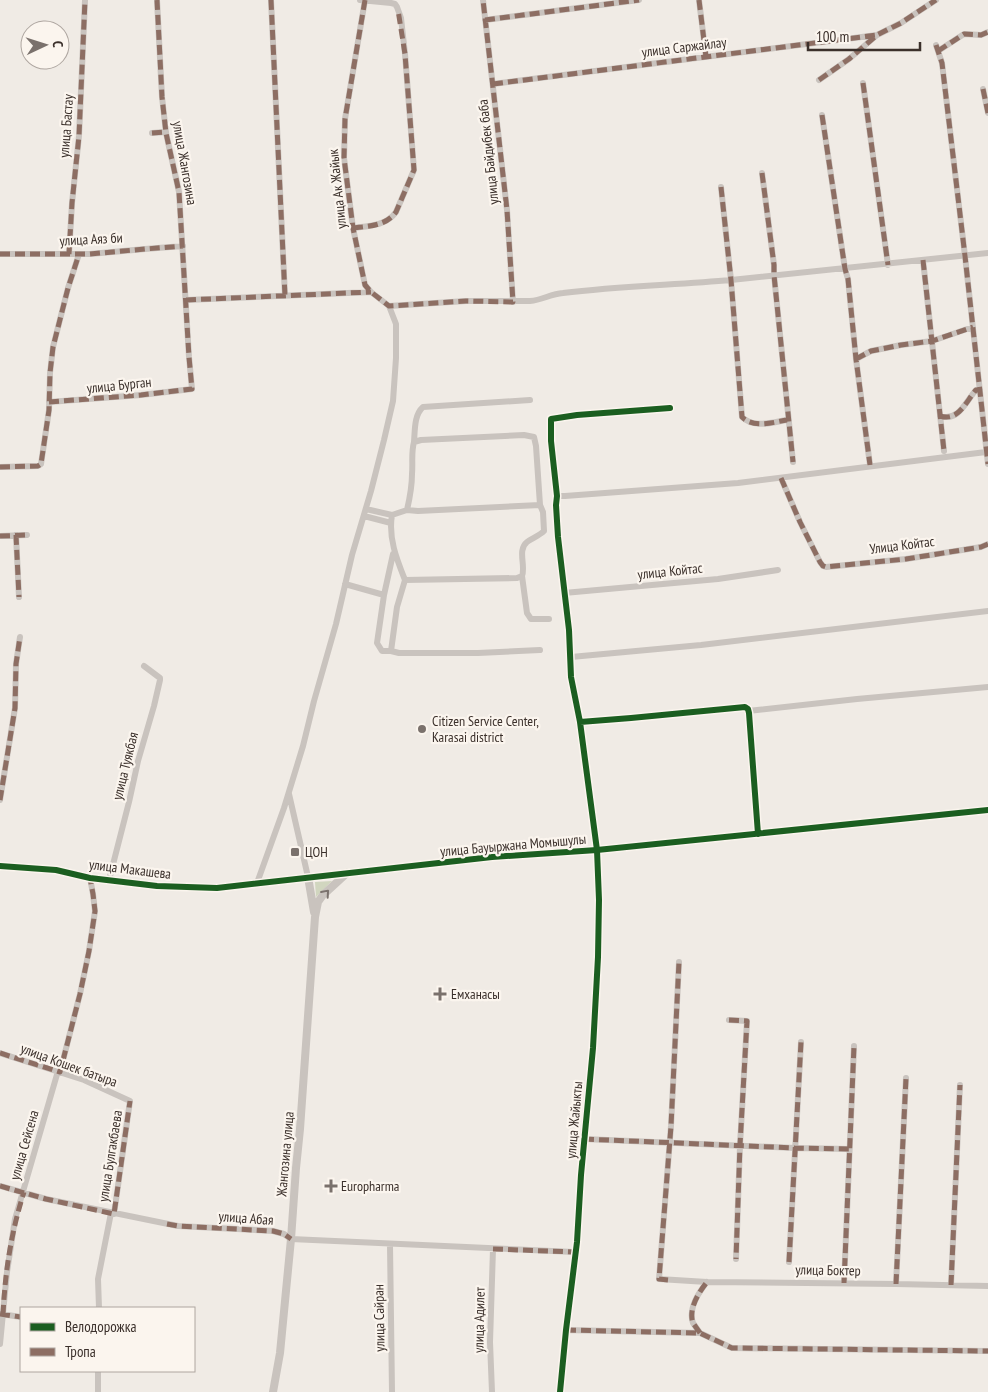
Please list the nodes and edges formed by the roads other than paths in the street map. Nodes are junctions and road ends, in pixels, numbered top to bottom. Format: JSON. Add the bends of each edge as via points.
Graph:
{"nodes":[{"id":1,"x":85,"y":0,"type":"edge"},
{"id":2,"x":157,"y":0,"type":"edge"},
{"id":3,"x":271,"y":0,"type":"edge"},
{"id":4,"x":363,"y":0,"type":"edge"},
{"id":5,"x":483,"y":0,"type":"edge"},
{"id":6,"x":639,"y":0,"type":"edge"},
{"id":7,"x":699,"y":0,"type":"edge"},
{"id":8,"x":936,"y":0,"type":"edge"},
{"id":9,"x":485,"y":20,"type":"junction"},
{"id":10,"x":988,"y":32,"type":"edge"},
{"id":11,"x":877,"y":35,"type":"junction"},
{"id":12,"x":706,"y":57,"type":"junction"},
{"id":13,"x":819,"y":80,"type":"dead end"},
{"id":14,"x":863,"y":83,"type":"dead end"},
{"id":15,"x":493,"y":84,"type":"junction"},
{"id":16,"x":983,"y":88,"type":"dead end"},
{"id":17,"x":988,"y":114,"type":"edge"},
{"id":18,"x":822,"y":115,"type":"dead end"},
{"id":19,"x":166,"y":132,"type":"junction"},
{"id":20,"x":152,"y":133,"type":"dead end"},
{"id":21,"x":762,"y":173,"type":"dead end"},
{"id":22,"x":721,"y":187,"type":"dead end"},
{"id":23,"x":353,"y":228,"type":"junction"},
{"id":24,"x":183,"y":246,"type":"junction"},
{"id":25,"x":988,"y":253,"type":"edge"},
{"id":26,"x":0,"y":254,"type":"edge"},
{"id":27,"x":69,"y":254,"type":"junction"},
{"id":28,"x":79,"y":254,"type":"junction"},
{"id":29,"x":965,"y":256,"type":"junction"},
{"id":30,"x":923,"y":260,"type":"junction"},
{"id":31,"x":888,"y":264,"type":"junction"},
{"id":32,"x":845,"y":269,"type":"junction"},
{"id":33,"x":774,"y":275,"type":"junction"},
{"id":34,"x":731,"y":280,"type":"junction"},
{"id":35,"x":371,"y":292,"type":"junction"},
{"id":36,"x":285,"y":296,"type":"junction"},
{"id":37,"x":186,"y":300,"type":"junction"},
{"id":38,"x":513,"y":302,"type":"junction"},
{"id":39,"x":389,"y":306,"type":"junction"},
{"id":40,"x":973,"y":327,"type":"junction"},
{"id":41,"x":932,"y":341,"type":"junction"},
{"id":42,"x":856,"y":358,"type":"junction"},
{"id":43,"x":192,"y":389,"type":"joint"},
{"id":44,"x":980,"y":391,"type":"junction"},
{"id":45,"x":530,"y":400,"type":"dead end"},
{"id":46,"x":49,"y":402,"type":"junction"},
{"id":47,"x":670,"y":408,"type":"dead end"},
{"id":48,"x":940,"y":416,"type":"junction"},
{"id":49,"x":788,"y":420,"type":"junction"},
{"id":50,"x":414,"y":442,"type":"junction"},
{"id":51,"x":944,"y":451,"type":"dead end"},
{"id":52,"x":986,"y":452,"type":"junction"},
{"id":53,"x":793,"y":462,"type":"dead end"},
{"id":54,"x":988,"y":464,"type":"edge"},
{"id":55,"x":870,"y":465,"type":"junction"},
{"id":56,"x":0,"y":467,"type":"edge"},
{"id":57,"x":781,"y":478,"type":"junction"},
{"id":58,"x":557,"y":496,"type":"junction"},
{"id":59,"x":540,"y":505,"type":"junction"},
{"id":60,"x":366,"y":509,"type":"junction"},
{"id":61,"x":407,"y":510,"type":"junction"},
{"id":62,"x":392,"y":515,"type":"junction"},
{"id":63,"x":364,"y":516,"type":"junction"},
{"id":64,"x":391,"y":523,"type":"junction"},
{"id":65,"x":27,"y":535,"type":"dead end"},
{"id":66,"x":0,"y":536,"type":"edge"},
{"id":67,"x":16,"y":536,"type":"junction"},
{"id":68,"x":988,"y":544,"type":"edge"},
{"id":69,"x":394,"y":552,"type":"junction"},
{"id":70,"x":778,"y":570,"type":"dead end"},
{"id":71,"x":522,"y":576,"type":"junction"},
{"id":72,"x":405,"y":580,"type":"junction"},
{"id":73,"x":345,"y":584,"type":"junction"},
{"id":74,"x":564,"y":593,"type":"junction"},
{"id":75,"x":384,"y":595,"type":"junction"},
{"id":76,"x":20,"y":597,"type":"dead end"},
{"id":77,"x":988,"y":611,"type":"edge"},
{"id":78,"x":549,"y":619,"type":"dead end"},
{"id":79,"x":20,"y":637,"type":"dead end"},
{"id":80,"x":540,"y":650,"type":"dead end"},
{"id":81,"x":391,"y":651,"type":"junction"},
{"id":82,"x":571,"y":657,"type":"junction"},
{"id":83,"x":144,"y":666,"type":"dead end"},
{"id":84,"x":988,"y":687,"type":"edge"},
{"id":85,"x":748,"y":711,"type":"junction"},
{"id":86,"x":580,"y":722,"type":"junction"},
{"id":87,"x":289,"y":792,"type":"junction"},
{"id":88,"x":0,"y":800,"type":"edge"},
{"id":89,"x":988,"y":810,"type":"edge"},
{"id":90,"x":758,"y":834,"type":"junction"},
{"id":91,"x":597,"y":850,"type":"junction"},
{"id":92,"x":0,"y":866,"type":"edge"},
{"id":93,"x":347,"y":873,"type":"junction"},
{"id":94,"x":308,"y":877,"type":"junction"},
{"id":95,"x":90,"y":878,"type":"junction"},
{"id":96,"x":109,"y":880,"type":"junction"},
{"id":97,"x":257,"y":883,"type":"junction"},
{"id":98,"x":315,"y":917,"type":"junction"},
{"id":99,"x":679,"y":962,"type":"dead end"},
{"id":100,"x":729,"y":1020,"type":"dead end"},
{"id":101,"x":801,"y":1042,"type":"dead end"},
{"id":102,"x":854,"y":1046,"type":"dead end"},
{"id":103,"x":0,"y":1054,"type":"edge"},
{"id":104,"x":59,"y":1072,"type":"junction"},
{"id":105,"x":906,"y":1078,"type":"dead end"},
{"id":106,"x":960,"y":1085,"type":"dead end"},
{"id":107,"x":130,"y":1102,"type":"joint"},
{"id":108,"x":584,"y":1139,"type":"junction"},
{"id":109,"x":669,"y":1142,"type":"junction"},
{"id":110,"x":740,"y":1145,"type":"junction"},
{"id":111,"x":795,"y":1148,"type":"junction"},
{"id":112,"x":849,"y":1149,"type":"junction"},
{"id":113,"x":0,"y":1186,"type":"edge"},
{"id":114,"x":24,"y":1192,"type":"junction"},
{"id":115,"x":112,"y":1213,"type":"junction"},
{"id":116,"x":291,"y":1239,"type":"junction"},
{"id":117,"x":390,"y":1244,"type":"junction"},
{"id":118,"x":493,"y":1249,"type":"junction"},
{"id":119,"x":574,"y":1252,"type":"junction"},
{"id":120,"x":736,"y":1260,"type":"dead end"},
{"id":121,"x":789,"y":1262,"type":"dead end"},
{"id":122,"x":707,"y":1282,"type":"junction"},
{"id":123,"x":844,"y":1283,"type":"junction"},
{"id":124,"x":896,"y":1284,"type":"junction"},
{"id":125,"x":950,"y":1285,"type":"junction"},
{"id":126,"x":988,"y":1286,"type":"edge"},
{"id":127,"x":99,"y":1307,"type":"edge"},
{"id":128,"x":2,"y":1315,"type":"edge"},
{"id":129,"x":20,"y":1317,"type":"edge"},
{"id":130,"x":566,"y":1330,"type":"junction"},
{"id":131,"x":700,"y":1333,"type":"junction"},
{"id":132,"x":0,"y":1344,"type":"edge"},
{"id":133,"x":988,"y":1351,"type":"edge"},
{"id":134,"x":98,"y":1372,"type":"edge"},
{"id":135,"x":98,"y":1392,"type":"edge"},
{"id":136,"x":273,"y":1392,"type":"edge"},
{"id":137,"x":392,"y":1392,"type":"edge"},
{"id":138,"x":492,"y":1392,"type":"edge"},
{"id":139,"x":560,"y":1392,"type":"edge"}],
"edges":[{"from":1,"to":27,"type":"street","name":"улица Бастау","via":[[79,136]]},
{"from":2,"to":19,"type":"street","name":"улица Жангозина"},
{"from":3,"to":36,"type":"street"},
{"from":4,"to":23,"type":"street","name":"улица Ак Жайык","via":[[345,119],[344,158]]},
{"from":4,"to":23,"type":"street","via":[[395,4],[398,10],[405,54],[414,170],[392,217],[373,226]]},
{"from":5,"to":9,"type":"street","name":"улица Байдибек баба"},
{"from":6,"to":9,"type":"street"},
{"from":7,"to":12,"type":"street"},
{"from":8,"to":11,"type":"street"},
{"from":9,"to":15,"type":"street","name":"улица Байдибек баба"},
{"from":10,"to":29,"type":"street","via":[[964,34],[937,48],[942,63]]},
{"from":11,"to":12,"type":"street","name":"улица Саржайлау"},
{"from":11,"to":13,"type":"street"},
{"from":12,"to":15,"type":"street","name":"улица Саржайлау"},
{"from":14,"to":31,"type":"street"},
{"from":15,"to":38,"type":"street","name":"улица Байдибек баба"},
{"from":16,"to":17,"type":"street"},
{"from":18,"to":32,"type":"street"},
{"from":19,"to":20,"type":"street"},
{"from":19,"to":24,"type":"street","name":"улица Жангозина","via":[[180,192]]},
{"from":21,"to":33,"type":"street"},
{"from":22,"to":34,"type":"street"},
{"from":23,"to":35,"type":"street","name":"улица Ак Жайык","via":[[365,285]]},
{"from":24,"to":28,"type":"street","name":"улица Аяз би"},
{"from":24,"to":37,"type":"street","name":"улица Жангозина"},
{"from":25,"to":29,"type":"street"},
{"from":26,"to":27,"type":"street","name":"улица Аяз би"},
{"from":27,"to":28,"type":"street","name":"улица Аяз би"},
{"from":28,"to":46,"type":"street","via":[[53,347]]},
{"from":29,"to":30,"type":"street"},
{"from":29,"to":40,"type":"street"},
{"from":30,"to":31,"type":"street"},
{"from":30,"to":41,"type":"street"},
{"from":31,"to":32,"type":"street"},
{"from":32,"to":33,"type":"street"},
{"from":32,"to":42,"type":"street"},
{"from":33,"to":34,"type":"street"},
{"from":33,"to":49,"type":"street"},
{"from":34,"to":38,"type":"street","via":[[577,291],[549,295],[541,300]]},
{"from":34,"to":49,"type":"street","via":[[742,417],[756,424]]},
{"from":35,"to":36,"type":"street"},
{"from":35,"to":39,"type":"street","name":"улица Ак Жайык"},
{"from":36,"to":37,"type":"street"},
{"from":37,"to":43,"type":"street","name":"улица Жангозина"},
{"from":38,"to":39,"type":"street"},
{"from":39,"to":60,"type":"street","via":[[396,324],[394,388]]},
{"from":40,"to":41,"type":"street"},
{"from":40,"to":44,"type":"street"},
{"from":41,"to":42,"type":"street","via":[[871,351]]},
{"from":41,"to":48,"type":"street"},
{"from":42,"to":55,"type":"street"},
{"from":43,"to":46,"type":"street","name":"улица Бурган"},
{"from":44,"to":48,"type":"street","via":[[976,390],[955,415]]},
{"from":44,"to":52,"type":"street"},
{"from":45,"to":50,"type":"street","via":[[424,407],[416,419]]},
{"from":46,"to":56,"type":"street","via":[[41,464]]},
{"from":47,"to":58,"type":"street","name":"улица Жайыкты","via":[[551,419]]},
{"from":48,"to":51,"type":"street"},
{"from":49,"to":53,"type":"street"},
{"from":50,"to":59,"type":"street","via":[[534,437]]},
{"from":50,"to":61,"type":"street"},
{"from":52,"to":54,"type":"street"},
{"from":52,"to":55,"type":"street"},
{"from":55,"to":57,"type":"street"},
{"from":57,"to":58,"type":"street"},
{"from":57,"to":68,"type":"street","name":"Улица Койтас","via":[[820,562],[826,567]]},
{"from":58,"to":74,"type":"street","name":"улица Жайыкты"},
{"from":59,"to":61,"type":"street"},
{"from":59,"to":71,"type":"street","via":[[544,531],[525,543],[522,549]]},
{"from":60,"to":62,"type":"street"},
{"from":60,"to":63,"type":"street"},
{"from":61,"to":62,"type":"street"},
{"from":62,"to":64,"type":"street"},
{"from":63,"to":64,"type":"street"},
{"from":63,"to":73,"type":"street"},
{"from":64,"to":69,"type":"street"},
{"from":65,"to":67,"type":"street"},
{"from":66,"to":67,"type":"street"},
{"from":67,"to":76,"type":"street"},
{"from":69,"to":72,"type":"street"},
{"from":69,"to":75,"type":"street"},
{"from":70,"to":74,"type":"street","name":"улица Койтас","via":[[718,579]]},
{"from":71,"to":72,"type":"street"},
{"from":71,"to":78,"type":"street","via":[[530,618]]},
{"from":72,"to":81,"type":"street","via":[[397,607]]},
{"from":73,"to":75,"type":"street"},
{"from":73,"to":87,"type":"street"},
{"from":74,"to":82,"type":"street","name":"улица Жайыкты"},
{"from":75,"to":81,"type":"street","via":[[377,643],[382,651]]},
{"from":77,"to":82,"type":"street"},
{"from":79,"to":88,"type":"street","via":[[15,708]]},
{"from":80,"to":81,"type":"street","via":[[478,654]]},
{"from":82,"to":86,"type":"street","name":"улица Жайыкты","via":[[571,677]]},
{"from":83,"to":96,"type":"street","name":"улица Туякбая","via":[[160,680]]},
{"from":84,"to":85,"type":"street"},
{"from":85,"to":86,"type":"street","via":[[745,707]]},
{"from":85,"to":90,"type":"street"},
{"from":86,"to":91,"type":"street","name":"улица Жайыкты"},
{"from":87,"to":94,"type":"street"},
{"from":87,"to":97,"type":"street"},
{"from":89,"to":90,"type":"street","name":"улица Бауыржана Момышулы"},
{"from":90,"to":91,"type":"street","name":"улица Бауыржана Момышулы"},
{"from":91,"to":93,"type":"street","name":"улица Бауыржана Момышулы","via":[[492,857]]},
{"from":91,"to":108,"type":"street","name":"улица Жайыкты","via":[[597,966]]},
{"from":92,"to":95,"type":"street","name":"улица Макашева","via":[[56,870]]},
{"from":93,"to":94,"type":"street","name":"улица Бауыржана Момышулы"},
{"from":98,"to":93,"type":"street","one_way":true,"via":[[318,902]]},
{"from":94,"to":97,"type":"street","name":"улица Макашева"},
{"from":94,"to":98,"type":"street"},
{"from":95,"to":96,"type":"street","name":"улица Макашева"},
{"from":95,"to":104,"type":"street","name":"улица Сейсена","via":[[95,911],[89,951]]},
{"from":96,"to":97,"type":"street","name":"улица Макашева","via":[[197,888]]},
{"from":98,"to":116,"type":"street","name":"Жангозина улица"},
{"from":99,"to":109,"type":"street"},
{"from":100,"to":110,"type":"street","via":[[747,1021]]},
{"from":101,"to":111,"type":"street"},
{"from":102,"to":112,"type":"street"},
{"from":103,"to":104,"type":"street","name":"улица Кошек батыра"},
{"from":104,"to":107,"type":"street","name":"улица Кошек батыра"},
{"from":104,"to":114,"type":"street","name":"улица Сейсена"},
{"from":105,"to":124,"type":"street"},
{"from":106,"to":125,"type":"street"},
{"from":107,"to":115,"type":"street","name":"улица Булгакбаева"},
{"from":108,"to":109,"type":"street"},
{"from":108,"to":119,"type":"street","name":"улица Жайыкты"},
{"from":109,"to":110,"type":"street"},
{"from":109,"to":122,"type":"street","name":"улица Боктер","via":[[660,1279]]},
{"from":110,"to":111,"type":"street"},
{"from":110,"to":120,"type":"street"},
{"from":111,"to":112,"type":"street"},
{"from":111,"to":121,"type":"street"},
{"from":112,"to":123,"type":"street"},
{"from":113,"to":114,"type":"street","name":"улица Абая"},
{"from":114,"to":115,"type":"street","name":"улица Абая"},
{"from":114,"to":128,"type":"street","name":"улица Сейсена","via":[[15,1219]]},
{"from":115,"to":116,"type":"street","name":"улица Абая","via":[[178,1226],[273,1232]]},
{"from":115,"to":127,"type":"street","name":"улица Булгакбаева","via":[[98,1279]]},
{"from":116,"to":117,"type":"street","name":"улица Абая"},
{"from":116,"to":136,"type":"street","name":"Жангозина улица"},
{"from":117,"to":118,"type":"street","name":"улица Абая"},
{"from":117,"to":137,"type":"street","name":"улица Сайран"},
{"from":118,"to":119,"type":"street","name":"улица Абая"},
{"from":118,"to":138,"type":"street","name":"улица Адилет"},
{"from":119,"to":130,"type":"street","name":"улица Жайыкты"},
{"from":122,"to":123,"type":"street","name":"улица Боктер"},
{"from":122,"to":131,"type":"street","via":[[692,1309],[693,1322]]},
{"from":123,"to":124,"type":"street","name":"улица Боктер"},
{"from":124,"to":125,"type":"street","name":"улица Боктер"},
{"from":125,"to":126,"type":"street","name":"улица Боктер"},
{"from":128,"to":129,"type":"street"},
{"from":128,"to":132,"type":"street","name":"улица Сейсена"},
{"from":130,"to":131,"type":"street"},
{"from":130,"to":139,"type":"street","name":"улица Жайыкты"},
{"from":131,"to":133,"type":"street","via":[[732,1348]]},
{"from":134,"to":135,"type":"street"}]}
